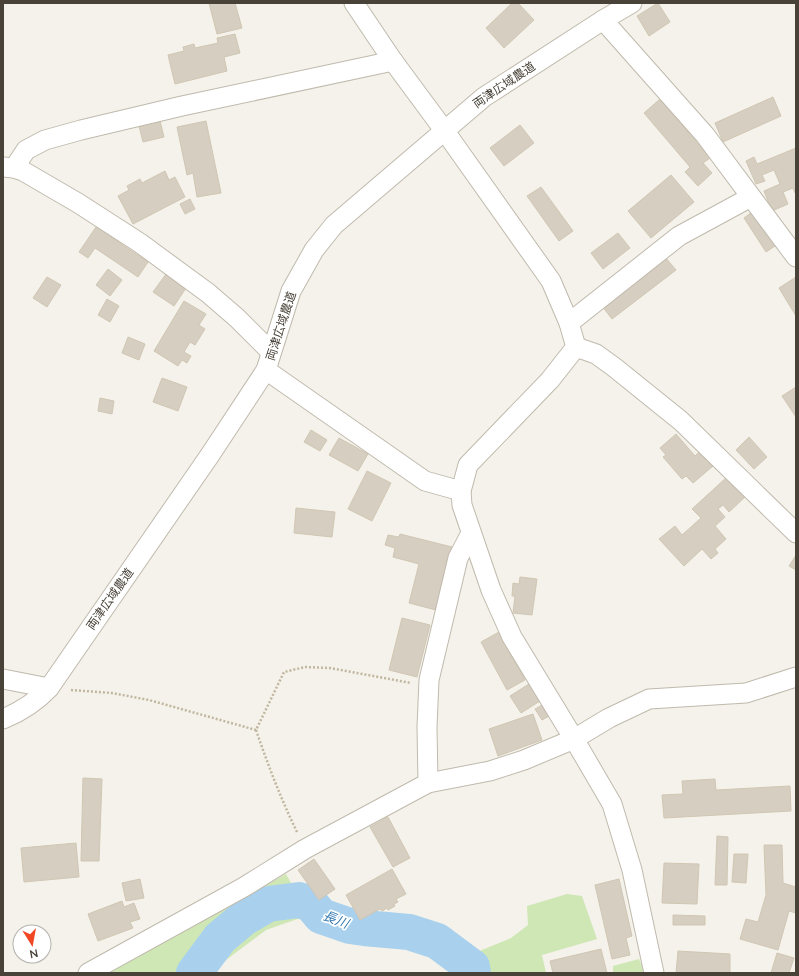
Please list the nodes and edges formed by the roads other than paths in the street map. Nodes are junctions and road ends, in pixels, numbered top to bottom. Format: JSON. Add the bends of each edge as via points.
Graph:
{"nodes":[{"id":1,"x":354,"y":3,"type":"edge"},
{"id":2,"x":632,"y":3,"type":"edge"},
{"id":3,"x":603,"y":20,"type":"junction"},
{"id":4,"x":393,"y":61,"type":"junction"},
{"id":5,"x":444,"y":130,"type":"junction"},
{"id":6,"x":8,"y":167,"type":"edge"},
{"id":7,"x":751,"y":197,"type":"junction"},
{"id":8,"x":796,"y":256,"type":"edge"},
{"id":9,"x":568,"y":323,"type":"junction"},
{"id":10,"x":576,"y":347,"type":"junction"},
{"id":11,"x":269,"y":361,"type":"junction"},
{"id":12,"x":460,"y":491,"type":"junction"},
{"id":13,"x":471,"y":533,"type":"junction"},
{"id":14,"x":796,"y":533,"type":"edge"},
{"id":15,"x":796,"y":677,"type":"edge"},
{"id":16,"x":3,"y":679,"type":"edge"},
{"id":17,"x":49,"y":688,"type":"junction"},
{"id":18,"x":3,"y":719,"type":"edge"},
{"id":19,"x":574,"y":739,"type":"junction"},
{"id":20,"x":428,"y":783,"type":"junction"},
{"id":21,"x":88,"y":973,"type":"edge"},
{"id":22,"x":654,"y":973,"type":"edge"}],
"edges":[{"from":1,"to":4,"type":"street"},
{"from":2,"to":3,"type":"street","name":"両津広域農道"},
{"from":3,"to":5,"type":"street","name":"両津広域農道","via":[[484,97]]},
{"from":3,"to":7,"type":"street","via":[[705,135]]},
{"from":4,"to":5,"type":"street"},
{"from":4,"to":6,"type":"street","via":[[81,130],[45,140],[26,150]]},
{"from":5,"to":9,"type":"street","via":[[551,281]]},
{"from":5,"to":11,"type":"street","name":"両津広域農道","via":[[334,225],[314,250],[291,291]]},
{"from":6,"to":11,"type":"street","via":[[23,171],[78,203],[208,292],[237,318]]},
{"from":7,"to":8,"type":"street"},
{"from":7,"to":9,"type":"street","via":[[679,236]]},
{"from":9,"to":10,"type":"street"},
{"from":10,"to":12,"type":"street","via":[[550,380],[468,465]]},
{"from":10,"to":14,"type":"street","via":[[596,354],[614,366],[681,421]]},
{"from":11,"to":12,"type":"street","via":[[426,481]]},
{"from":11,"to":17,"type":"street","name":"両津広域農道","via":[[210,455]]},
{"from":12,"to":13,"type":"street"},
{"from":13,"to":19,"type":"street","via":[[491,590],[512,637]]},
{"from":13,"to":20,"type":"street","via":[[458,558],[429,680]]},
{"from":15,"to":19,"type":"street","via":[[746,693],[649,699]]},
{"from":16,"to":17,"type":"street"},
{"from":17,"to":18,"type":"street","name":"両津広域農道","via":[[40,698]]},
{"from":19,"to":20,"type":"street","via":[[490,772]]},
{"from":19,"to":22,"type":"street","via":[[612,804],[632,870]]},
{"from":20,"to":21,"type":"street","via":[[305,849],[244,887]]}]}
